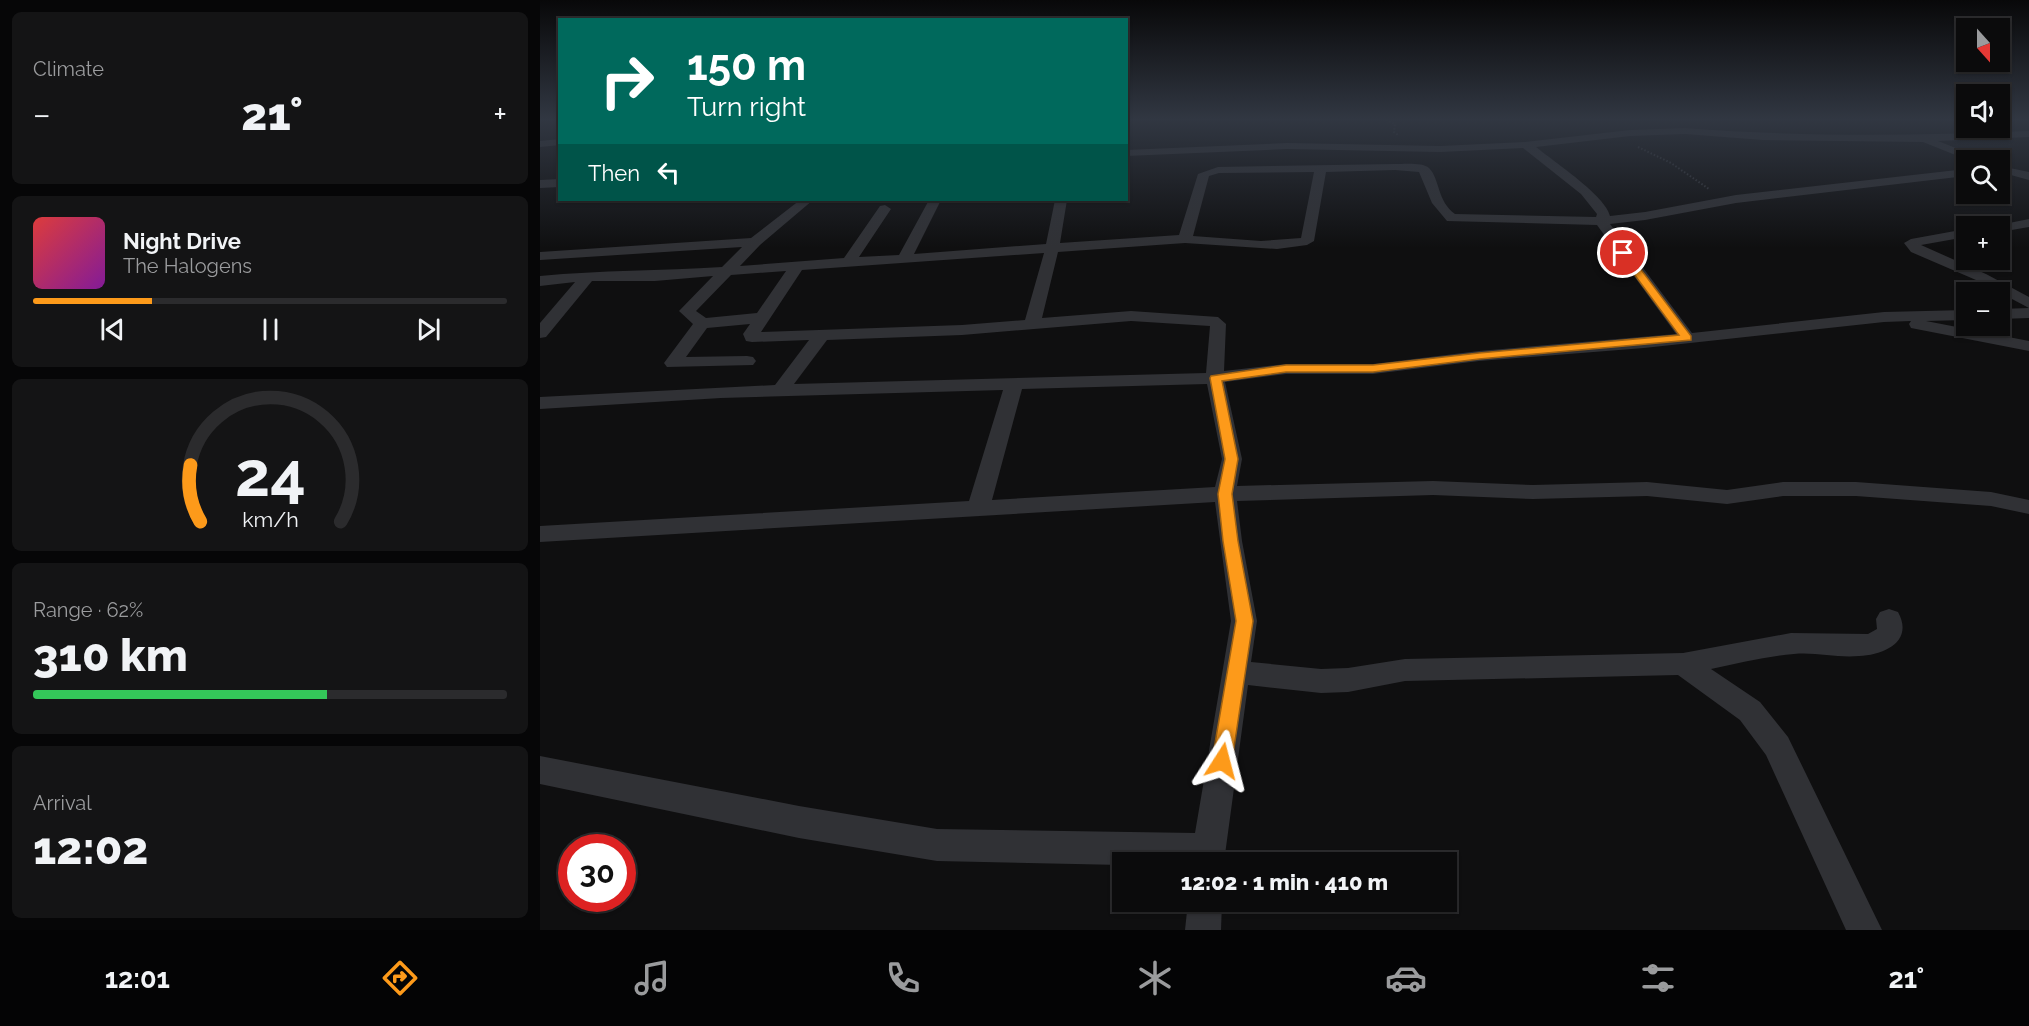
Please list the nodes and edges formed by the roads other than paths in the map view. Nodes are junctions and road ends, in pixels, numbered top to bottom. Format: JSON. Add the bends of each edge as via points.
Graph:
{"nodes":[{"id":1,"x":1428,"y":161,"type":"edge"},
{"id":2,"x":1545,"y":161,"type":"edge"},
{"id":3,"x":1321,"y":168,"type":"junction"},
{"id":4,"x":1425,"y":169,"type":"junction"},
{"id":5,"x":2010,"y":171,"type":"edge"},
{"id":6,"x":1956,"y":173,"type":"edge"},
{"id":7,"x":2029,"y":176,"type":"edge"},
{"id":8,"x":558,"y":182,"type":"edge"},
{"id":9,"x":540,"y":184,"type":"edge"},
{"id":10,"x":806,"y":201,"type":"edge"},
{"id":11,"x":934,"y":201,"type":"edge"},
{"id":12,"x":1061,"y":201,"type":"edge"},
{"id":13,"x":885,"y":209,"type":"dead end"},
{"id":14,"x":1601,"y":221,"type":"junction"},
{"id":15,"x":2029,"y":224,"type":"edge"},
{"id":16,"x":2010,"y":227,"type":"edge"},
{"id":17,"x":1956,"y":235,"type":"edge"},
{"id":18,"x":1185,"y":239,"type":"junction"},
{"id":19,"x":755,"y":242,"type":"junction"},
{"id":20,"x":1052,"y":249,"type":"junction"},
{"id":21,"x":540,"y":256,"type":"edge"},
{"id":22,"x":904,"y":259,"type":"junction"},
{"id":23,"x":848,"y":263,"type":"junction"},
{"id":24,"x":797,"y":266,"type":"junction"},
{"id":25,"x":1956,"y":266,"type":"edge"},
{"id":26,"x":1965,"y":270,"type":"edge"},
{"id":27,"x":728,"y":271,"type":"junction"},
{"id":28,"x":588,"y":276,"type":"junction"},
{"id":29,"x":540,"y":281,"type":"edge"},
{"id":30,"x":2029,"y":303,"type":"edge"},
{"id":31,"x":2029,"y":313,"type":"edge"},
{"id":32,"x":2010,"y":314,"type":"edge"},
{"id":33,"x":1956,"y":315,"type":"edge"},
{"id":34,"x":1884,"y":317,"type":"junction"},
{"id":35,"x":761,"y":318,"type":"junction"},
{"id":36,"x":702,"y":323,"type":"junction"},
{"id":37,"x":1032,"y":324,"type":"junction"},
{"id":38,"x":540,"y":333,"type":"edge"},
{"id":39,"x":821,"y":336,"type":"junction"},
{"id":40,"x":765,"y":338,"type":"junction"},
{"id":41,"x":1687,"y":338,"type":"junction"},
{"id":42,"x":2029,"y":346,"type":"edge"},
{"id":43,"x":747,"y":361,"type":"junction"},
{"id":44,"x":711,"y":363,"type":"junction"},
{"id":45,"x":1215,"y":378,"type":"junction"},
{"id":46,"x":1014,"y":385,"type":"junction"},
{"id":47,"x":780,"y":391,"type":"junction"},
{"id":48,"x":721,"y":392,"type":"junction"},
{"id":49,"x":682,"y":394,"type":"junction"},
{"id":50,"x":540,"y":403,"type":"edge"},
{"id":51,"x":1225,"y":494,"type":"junction"},
{"id":52,"x":2029,"y":507,"type":"edge"},
{"id":53,"x":978,"y":509,"type":"junction"},
{"id":54,"x":540,"y":534,"type":"edge"},
{"id":55,"x":1889,"y":620,"type":"dead end"},
{"id":56,"x":1683,"y":664,"type":"junction"},
{"id":57,"x":1235,"y":672,"type":"junction"},
{"id":58,"x":541,"y":772,"type":"edge"},
{"id":59,"x":1112,"y":852,"type":"edge"},
{"id":60,"x":1209,"y":852,"type":"edge"},
{"id":61,"x":1204,"y":912,"type":"edge"},
{"id":62,"x":1203,"y":930,"type":"edge"},
{"id":63,"x":1864,"y":930,"type":"edge"}],
"edges":[{"from":1,"to":4,"type":"street"},
{"from":2,"to":14,"type":"street","via":[[1597,202],[1604,214]]},
{"from":3,"to":4,"type":"street"},
{"from":3,"to":18,"type":"street","via":[[1218,170],[1204,174]]},
{"from":3,"to":18,"type":"street","via":[[1307,241],[1273,245]]},
{"from":4,"to":14,"type":"street","via":[[1437,200],[1452,218]]},
{"from":5,"to":7,"type":"street"},
{"from":6,"to":14,"type":"street","via":[[1727,201]]},
{"from":8,"to":9,"type":"street"},
{"from":10,"to":19,"type":"street"},
{"from":11,"to":22,"type":"street"},
{"from":12,"to":20,"type":"street"},
{"from":13,"to":23,"type":"street"},
{"from":14,"to":41,"type":"street"},
{"from":15,"to":16,"type":"street"},
{"from":17,"to":25,"type":"street","via":[[1911,243],[1916,249]]},
{"from":18,"to":20,"type":"street"},
{"from":19,"to":21,"type":"street"},
{"from":19,"to":27,"type":"street"},
{"from":20,"to":22,"type":"street"},
{"from":20,"to":37,"type":"street"},
{"from":22,"to":23,"type":"street"},
{"from":23,"to":24,"type":"street"},
{"from":24,"to":27,"type":"street"},
{"from":24,"to":35,"type":"street"},
{"from":26,"to":30,"type":"street"},
{"from":27,"to":28,"type":"street"},
{"from":27,"to":36,"type":"street","via":[[687,311]]},
{"from":28,"to":29,"type":"street"},
{"from":28,"to":38,"type":"street"},
{"from":31,"to":32,"type":"street"},
{"from":33,"to":34,"type":"street"},
{"from":34,"to":41,"type":"street"},
{"from":34,"to":42,"type":"street"},
{"from":35,"to":36,"type":"street"},
{"from":35,"to":40,"type":"street","via":[[751,334]]},
{"from":36,"to":44,"type":"street","via":[[673,363]]},
{"from":37,"to":39,"type":"street"},
{"from":37,"to":45,"type":"street","via":[[1131,316],[1212,320],[1218,324]]},
{"from":39,"to":40,"type":"street"},
{"from":39,"to":47,"type":"street"},
{"from":40,"to":43,"type":"street"},
{"from":41,"to":45,"type":"street","via":[[1373,369],[1286,369]]},
{"from":43,"to":44,"type":"street"},
{"from":43,"to":48,"type":"street"},
{"from":44,"to":49,"type":"street"},
{"from":45,"to":46,"type":"street"},
{"from":45,"to":51,"type":"street","via":[[1232,459]]},
{"from":46,"to":47,"type":"street"},
{"from":46,"to":53,"type":"street"},
{"from":47,"to":48,"type":"street"},
{"from":48,"to":49,"type":"street"},
{"from":49,"to":50,"type":"street"},
{"from":51,"to":52,"type":"street","via":[[1433,488],[1533,492],[1628,489],[1727,497],[1783,489],[1856,489],[1927,492]]},
{"from":51,"to":53,"type":"street"},
{"from":51,"to":57,"type":"street","via":[[1244,621]]},
{"from":53,"to":54,"type":"street"},
{"from":55,"to":56,"type":"street","via":[[1890,634],[1877,644],[1852,647],[1807,642]]},
{"from":56,"to":57,"type":"street","via":[[1406,670],[1321,681]]},
{"from":56,"to":63,"type":"street","via":[[1750,711],[1777,746]]},
{"from":57,"to":60,"type":"street"},
{"from":58,"to":59,"type":"street","via":[[937,845]]},
{"from":61,"to":62,"type":"street"}]}
